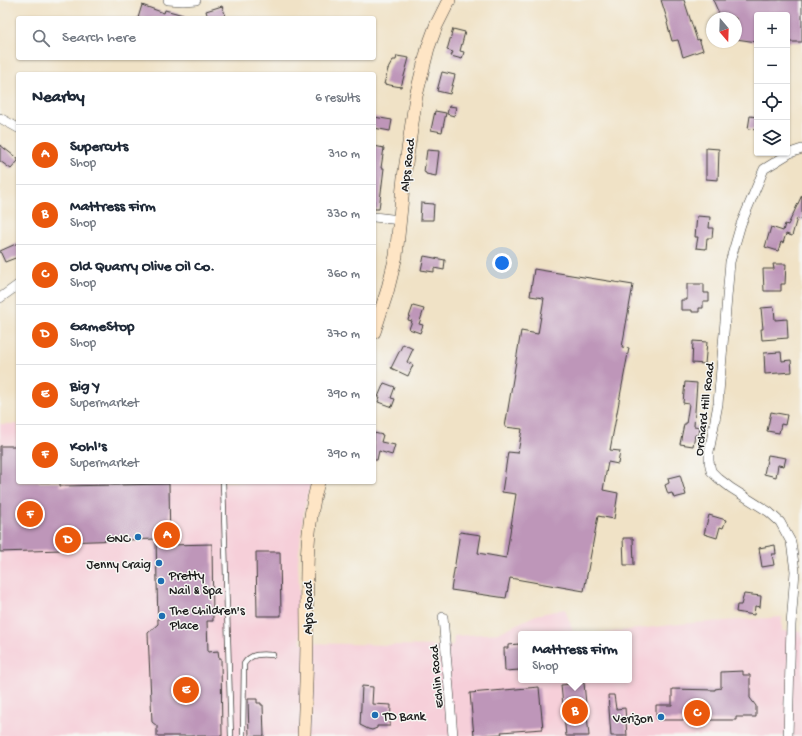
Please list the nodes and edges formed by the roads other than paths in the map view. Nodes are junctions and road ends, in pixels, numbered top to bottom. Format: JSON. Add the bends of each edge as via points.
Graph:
{"nodes":[{"id":1,"x":168,"y":0,"type":"edge"},
{"id":2,"x":196,"y":0,"type":"edge"},
{"id":3,"x":449,"y":0,"type":"edge"},
{"id":4,"x":0,"y":118,"type":"edge"},
{"id":5,"x":16,"y":127,"type":"edge"},
{"id":6,"x":802,"y":149,"type":"edge"},
{"id":7,"x":376,"y":217,"type":"edge"},
{"id":8,"x":400,"y":220,"type":"junction"},
{"id":9,"x":16,"y":286,"type":"edge"},
{"id":10,"x":0,"y":298,"type":"edge"},
{"id":11,"x":376,"y":324,"type":"edge"},
{"id":12,"x":224,"y":484,"type":"edge"},
{"id":13,"x":318,"y":484,"type":"edge"},
{"id":14,"x":443,"y":617,"type":"dead end"},
{"id":15,"x":273,"y":655,"type":"dead end"},
{"id":16,"x":231,"y":736,"type":"edge"},
{"id":17,"x":243,"y":736,"type":"edge"},
{"id":18,"x":304,"y":736,"type":"edge"},
{"id":19,"x":453,"y":736,"type":"edge"},
{"id":20,"x":788,"y":736,"type":"edge"}],
"edges":[{"from":1,"to":2,"type":"street"},
{"from":3,"to":8,"type":"street","name":"Alps Road","via":[[428,48],[416,96]]},
{"from":4,"to":5,"type":"street"},
{"from":6,"to":20,"type":"street","name":"Orchard Hill Road","via":[[790,153],[764,169],[740,224],[730,262],[718,404],[708,452],[711,471],[731,488],[769,512],[780,522],[792,542],[795,571]]},
{"from":7,"to":8,"type":"street"},
{"from":8,"to":11,"type":"street","name":"Alps Road","via":[[392,276]]},
{"from":9,"to":10,"type":"street"},
{"from":12,"to":16,"type":"lane"},
{"from":13,"to":18,"type":"street","name":"Alps Road","via":[[310,514],[307,545]]},
{"from":14,"to":19,"type":"street","name":"Echlin Road"},
{"from":15,"to":17,"type":"lane","via":[[254,655],[244,664]]}]}
